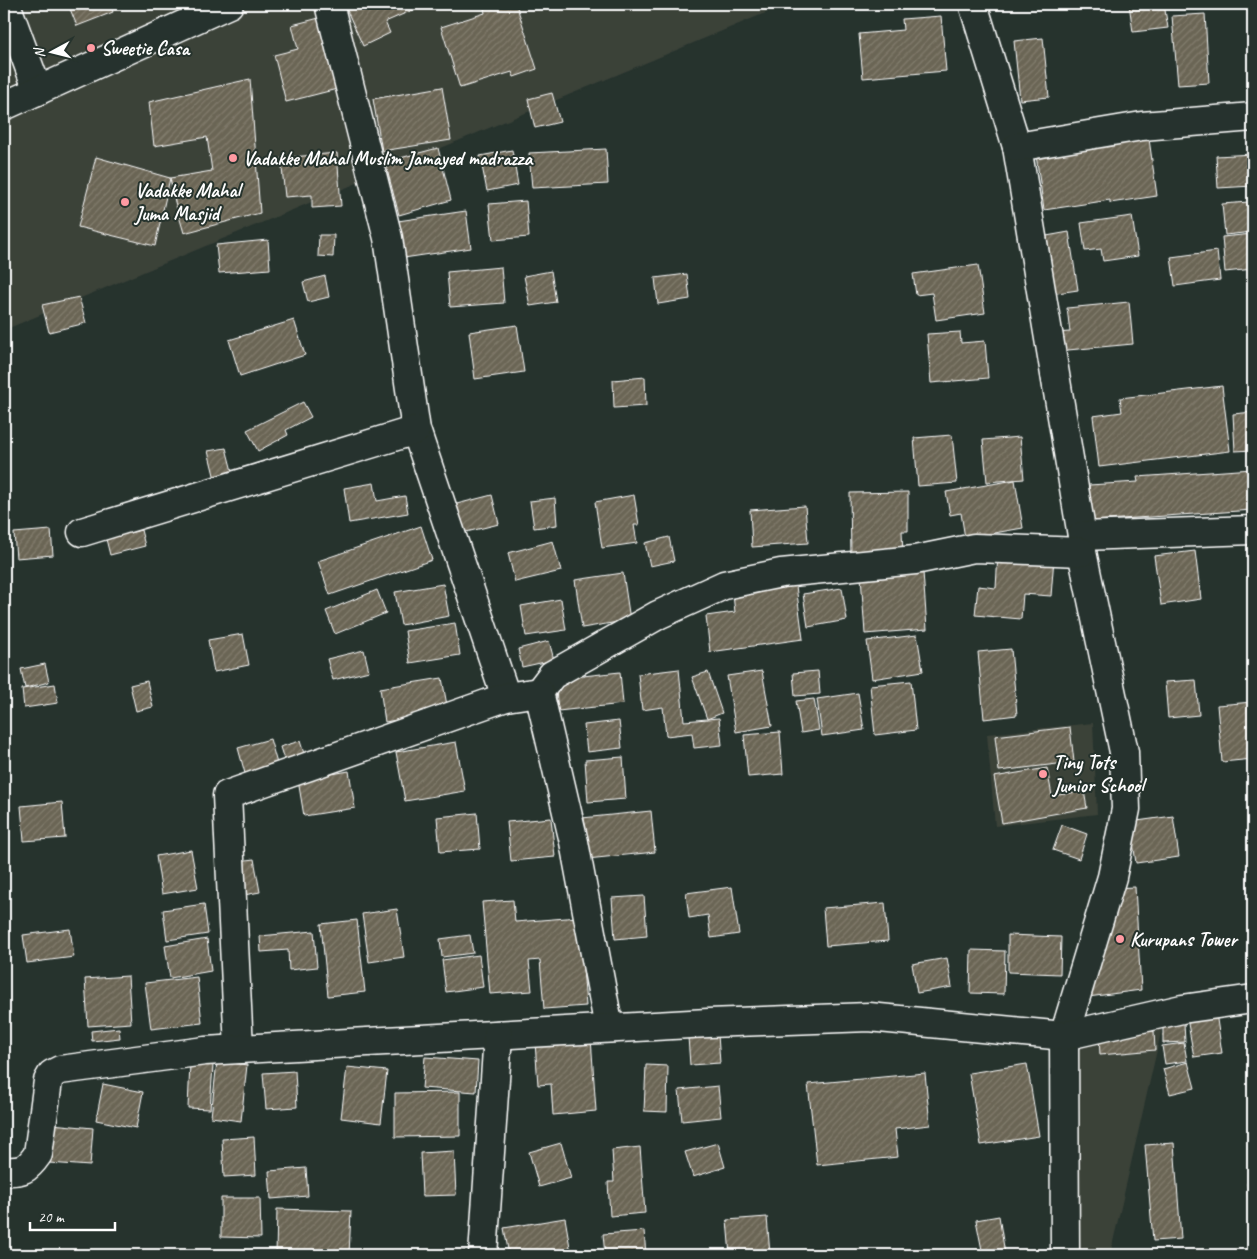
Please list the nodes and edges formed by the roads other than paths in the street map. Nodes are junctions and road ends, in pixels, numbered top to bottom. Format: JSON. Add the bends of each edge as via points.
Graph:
{"nodes":[{"id":1,"x":6,"y":4,"type":"edge"},
{"id":2,"x":229,"y":4,"type":"edge"},
{"id":3,"x":329,"y":4,"type":"edge"},
{"id":4,"x":973,"y":4,"type":"edge"},
{"id":5,"x":38,"y":91,"type":"junction"},
{"id":6,"x":4,"y":106,"type":"edge"},
{"id":7,"x":1253,"y":117,"type":"edge"},
{"id":8,"x":1017,"y":147,"type":"junction"},
{"id":9,"x":416,"y":430,"type":"junction"},
{"id":10,"x":1253,"y":530,"type":"edge"},
{"id":11,"x":82,"y":532,"type":"dead end"},
{"id":12,"x":1082,"y":544,"type":"junction"},
{"id":13,"x":539,"y":692,"type":"junction"},
{"id":14,"x":506,"y":697,"type":"junction"},
{"id":15,"x":1253,"y":999,"type":"edge"},
{"id":16,"x":609,"y":1028,"type":"junction"},
{"id":17,"x":498,"y":1035,"type":"junction"},
{"id":18,"x":1064,"y":1036,"type":"junction"},
{"id":19,"x":239,"y":1049,"type":"junction"},
{"id":20,"x":4,"y":1171,"type":"edge"},
{"id":21,"x":483,"y":1255,"type":"edge"},
{"id":22,"x":1065,"y":1255,"type":"edge"}],
"edges":[{"from":1,"to":5,"type":"street"},
{"from":2,"to":5,"type":"street"},
{"from":3,"to":9,"type":"street","via":[[388,238]]},
{"from":4,"to":8,"type":"street"},
{"from":5,"to":6,"type":"street"},
{"from":7,"to":8,"type":"street","via":[[1142,126]]},
{"from":8,"to":12,"type":"street"},
{"from":9,"to":11,"type":"street"},
{"from":9,"to":14,"type":"street"},
{"from":10,"to":12,"type":"street"},
{"from":12,"to":13,"type":"street","via":[[974,548],[915,560],[781,573],[724,585],[658,615],[552,675]]},
{"from":12,"to":18,"type":"street","via":[[1124,752],[1126,809],[1112,877]]},
{"from":13,"to":14,"type":"street"},
{"from":13,"to":16,"type":"street","via":[[574,842]]},
{"from":14,"to":19,"type":"street","via":[[227,795]]},
{"from":15,"to":18,"type":"street","via":[[1182,1009]]},
{"from":16,"to":17,"type":"street"},
{"from":16,"to":18,"type":"street","via":[[869,1017]]},
{"from":17,"to":19,"type":"street"},
{"from":17,"to":21,"type":"street"},
{"from":18,"to":22,"type":"street"},
{"from":19,"to":20,"type":"street","via":[[60,1070],[52,1074],[48,1081],[38,1154],[31,1164],[19,1171]]}]}
